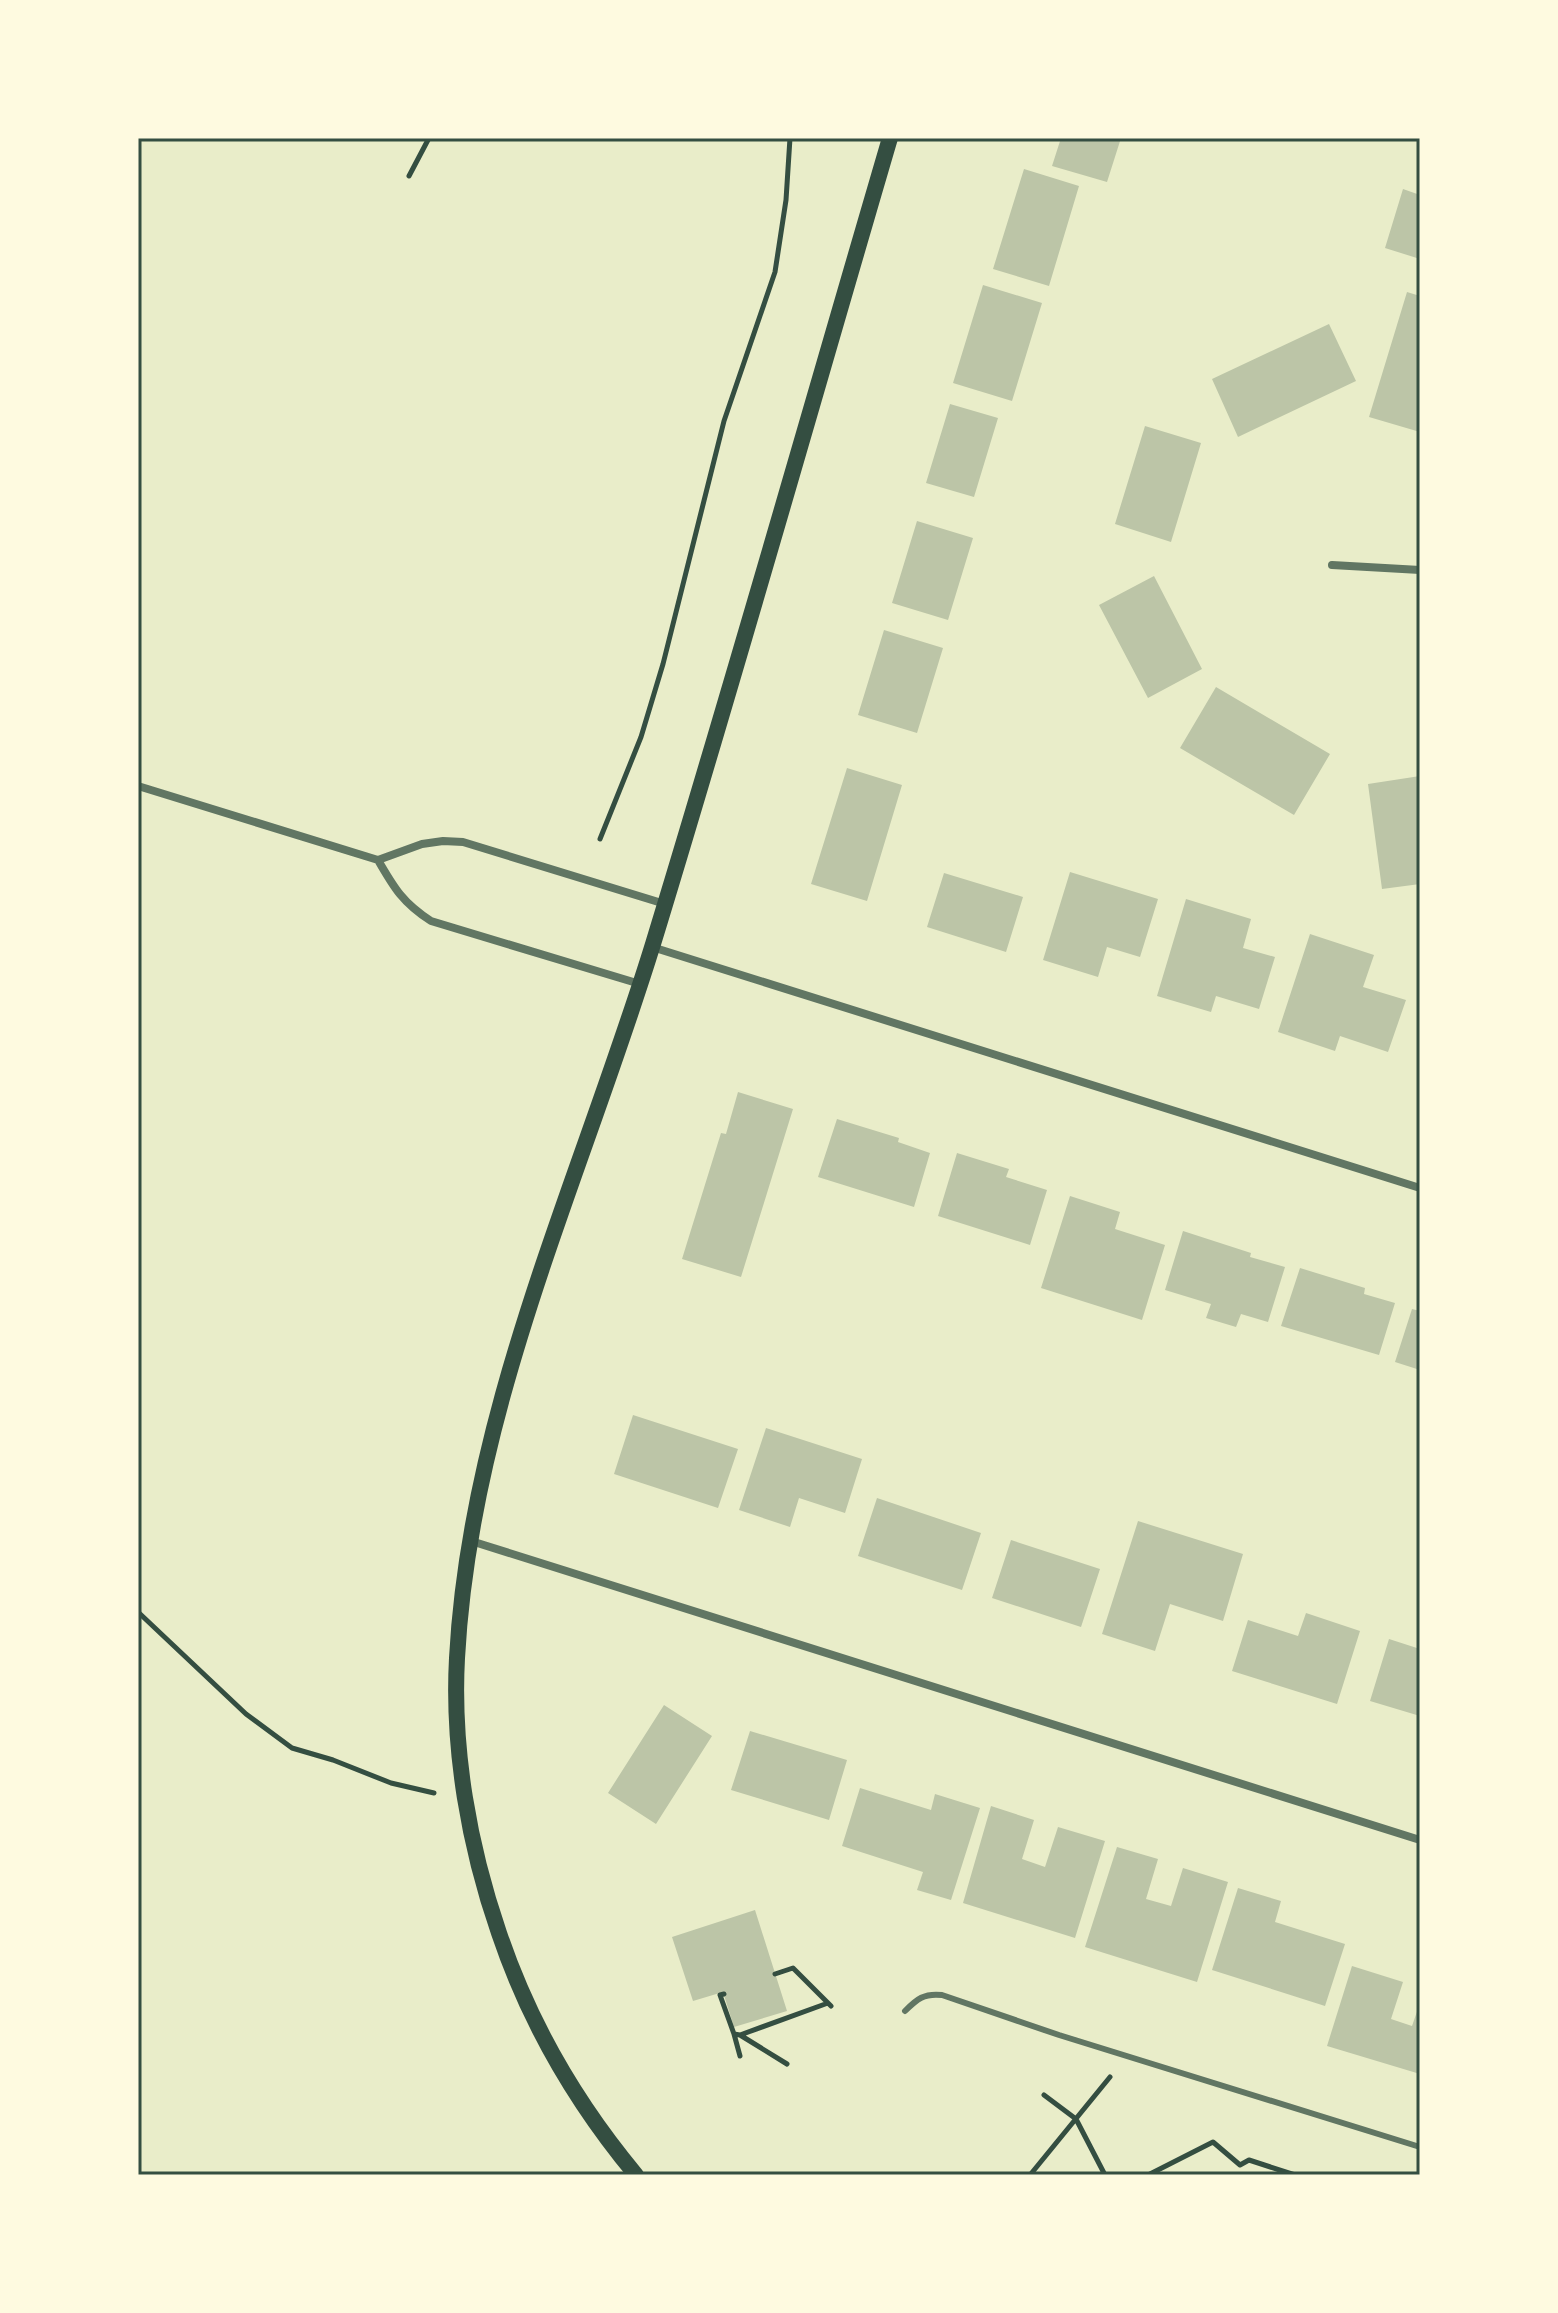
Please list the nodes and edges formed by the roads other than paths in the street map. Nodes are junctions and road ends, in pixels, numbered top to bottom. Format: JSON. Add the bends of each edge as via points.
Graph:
{"nodes":[{"id":1,"x":890,"y":138,"type":"edge"},
{"id":2,"x":1332,"y":565,"type":"dead end"},
{"id":3,"x":1420,"y":570,"type":"edge"},
{"id":4,"x":138,"y":786,"type":"edge"},
{"id":5,"x":378,"y":860,"type":"junction"},
{"id":6,"x":665,"y":904,"type":"junction"},
{"id":7,"x":652,"y":947,"type":"junction"},
{"id":8,"x":640,"y":984,"type":"junction"},
{"id":9,"x":1420,"y":1188,"type":"edge"},
{"id":10,"x":469,"y":1541,"type":"junction"},
{"id":11,"x":1420,"y":1840,"type":"edge"},
{"id":12,"x":905,"y":2011,"type":"dead end"},
{"id":13,"x":1420,"y":2147,"type":"edge"},
{"id":14,"x":636,"y":2175,"type":"edge"}],
"edges":[{"from":1,"to":6,"type":"main road"},
{"from":2,"to":3,"type":"street"},
{"from":4,"to":5,"type":"street"},
{"from":5,"to":6,"type":"street","via":[[422,844],[463,842]]},
{"from":5,"to":8,"type":"street","via":[[399,895],[431,921]]},
{"from":6,"to":7,"type":"main road"},
{"from":7,"to":8,"type":"main road"},
{"from":7,"to":9,"type":"street"},
{"from":8,"to":10,"type":"main road","via":[[554,1228],[489,1446]]},
{"from":10,"to":11,"type":"street"},
{"from":10,"to":14,"type":"main road","via":[[457,1662],[458,1724],[480,1878],[538,2028],[574,2092]]},
{"from":12,"to":13,"type":"lane","via":[[929,1993],[942,1995]]}]}
